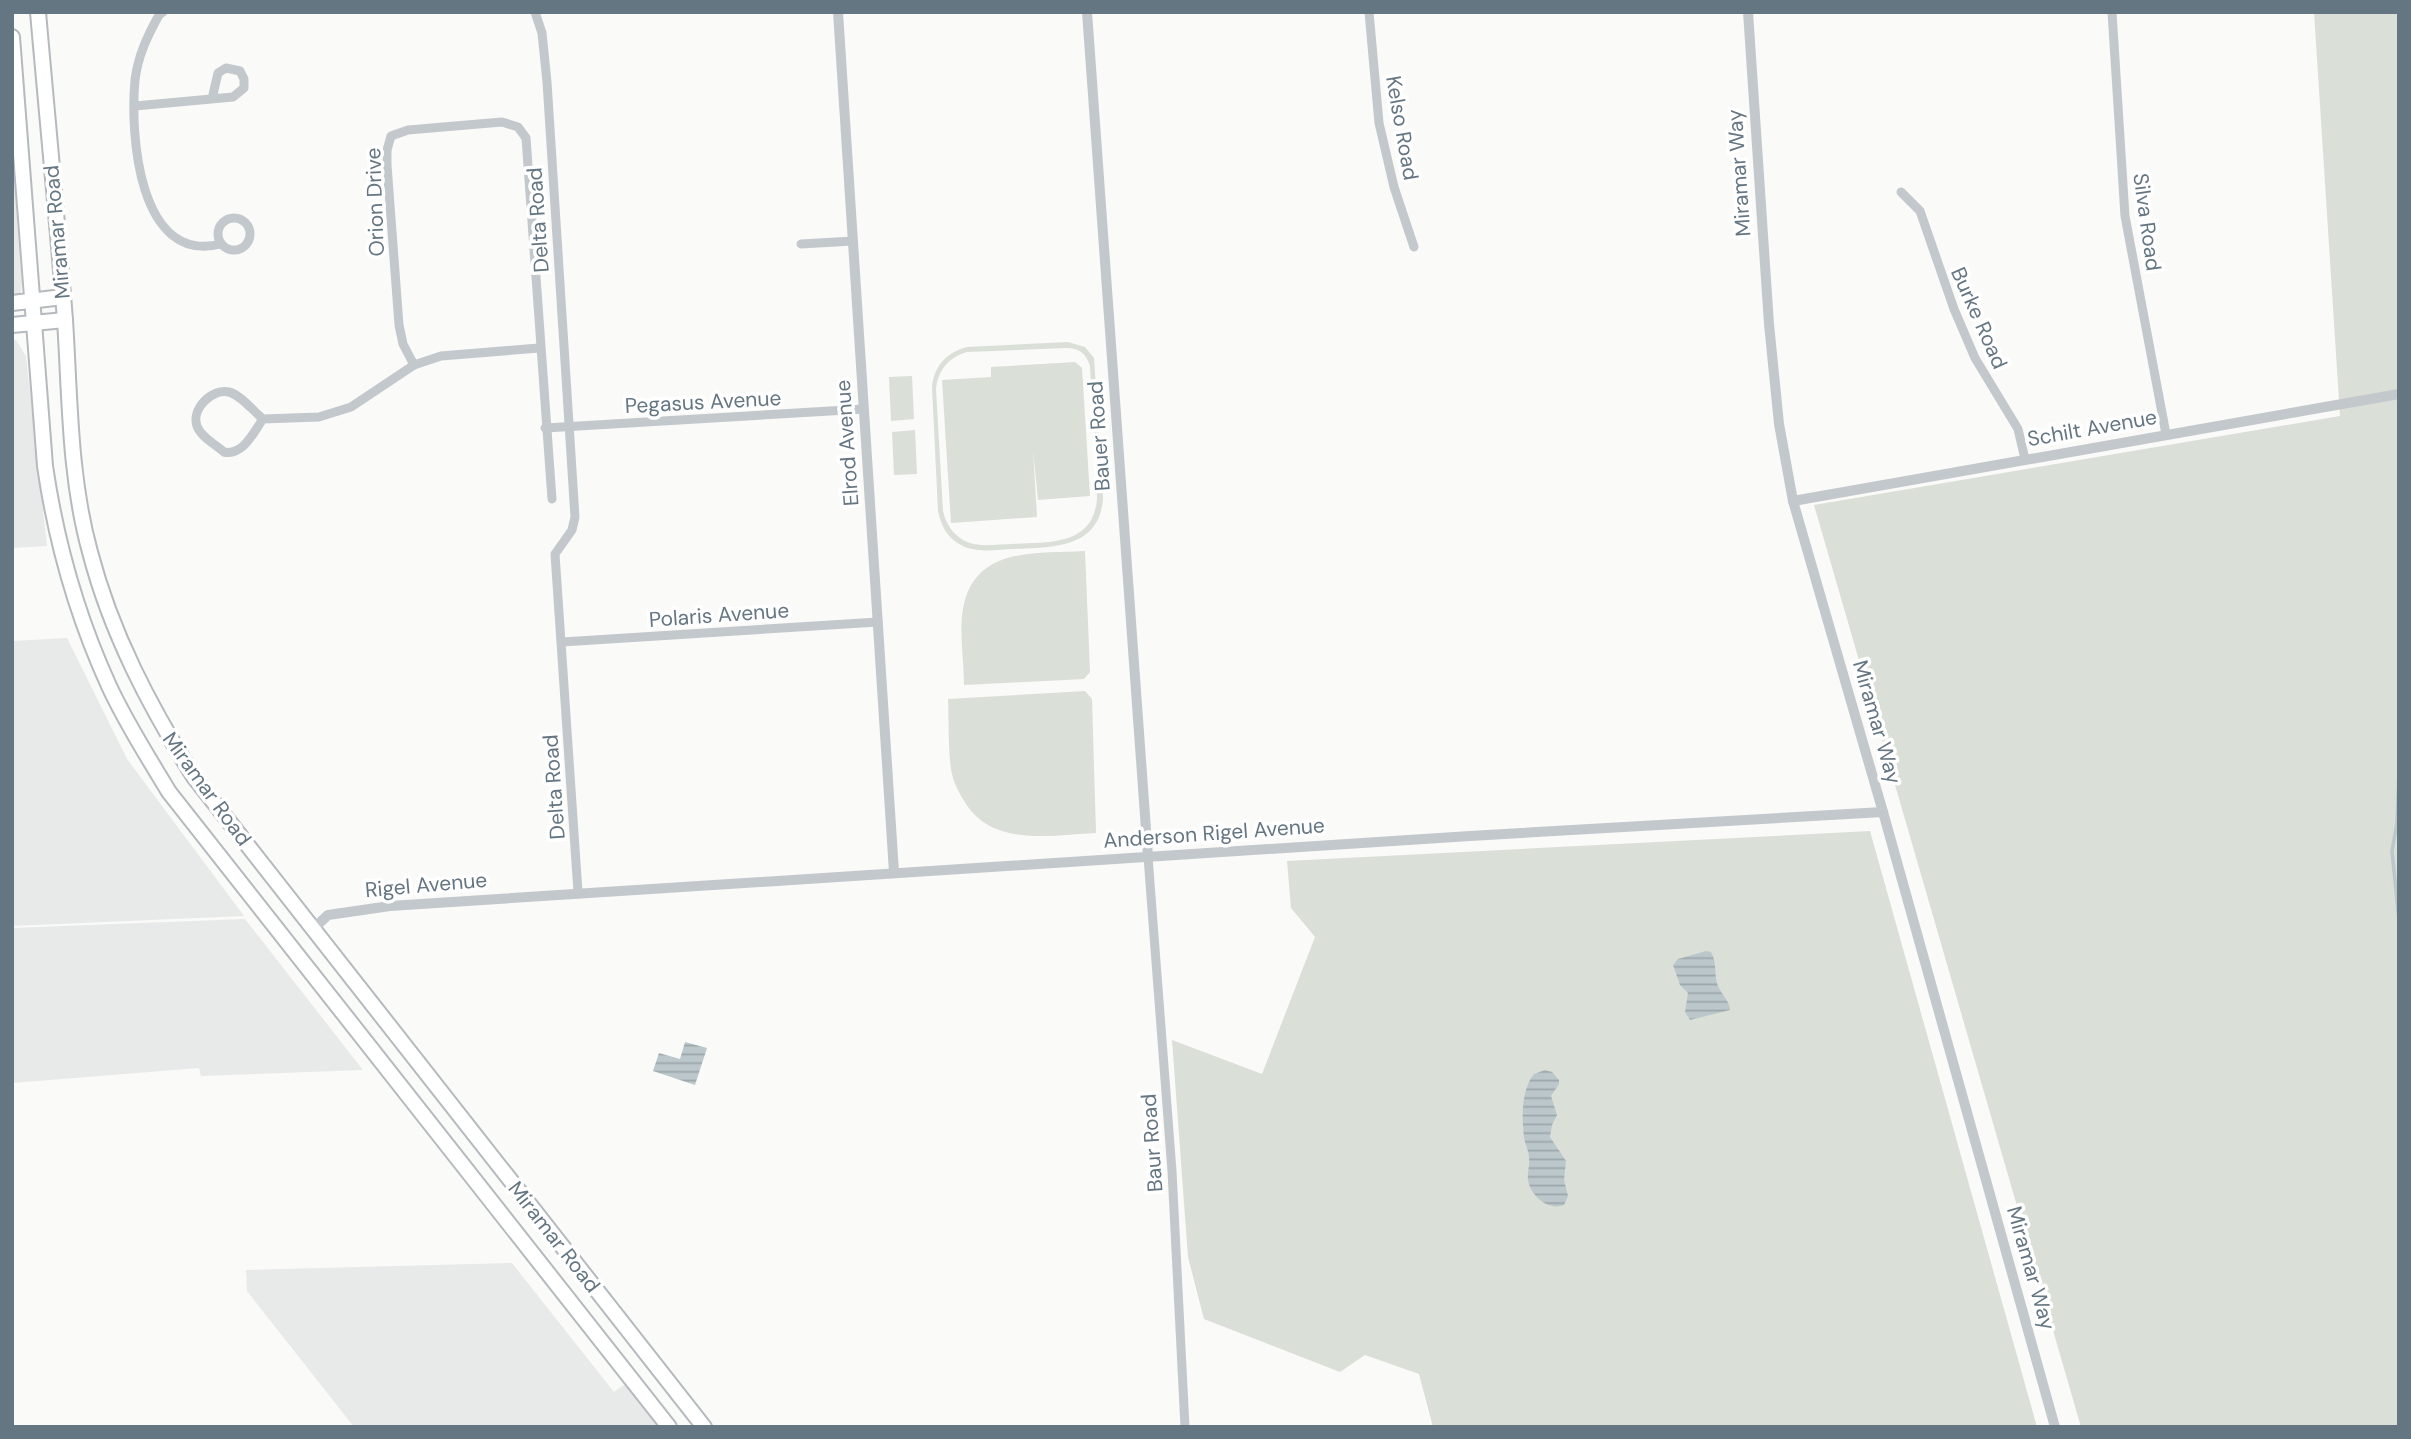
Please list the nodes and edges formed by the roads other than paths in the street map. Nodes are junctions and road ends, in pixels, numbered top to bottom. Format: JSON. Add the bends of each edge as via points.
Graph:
{"nodes":[{"id":1,"x":38,"y":12,"type":"edge"},
{"id":2,"x":163,"y":12,"type":"edge"},
{"id":3,"x":535,"y":12,"type":"edge"},
{"id":4,"x":838,"y":12,"type":"edge"},
{"id":5,"x":1087,"y":12,"type":"edge"},
{"id":6,"x":1369,"y":12,"type":"edge"},
{"id":7,"x":1748,"y":12,"type":"edge"},
{"id":8,"x":2112,"y":12,"type":"edge"},
{"id":9,"x":12,"y":37,"type":"edge"},
{"id":10,"x":212,"y":99,"type":"dead end"},
{"id":11,"x":135,"y":106,"type":"junction"},
{"id":12,"x":526,"y":138,"type":"joint"},
{"id":13,"x":1901,"y":192,"type":"dead end"},
{"id":14,"x":853,"y":241,"type":"junction"},
{"id":15,"x":220,"y":244,"type":"dead end"},
{"id":16,"x":800,"y":244,"type":"dead end"},
{"id":17,"x":1414,"y":247,"type":"dead end"},
{"id":18,"x":63,"y":297,"type":"junction"},
{"id":19,"x":33,"y":300,"type":"junction"},
{"id":20,"x":12,"y":303,"type":"edge"},
{"id":21,"x":65,"y":320,"type":"junction"},
{"id":22,"x":35,"y":322,"type":"junction"},
{"id":23,"x":12,"y":325,"type":"edge"},
{"id":24,"x":539,"y":348,"type":"junction"},
{"id":25,"x":414,"y":365,"type":"junction"},
{"id":26,"x":2399,"y":394,"type":"edge"},
{"id":27,"x":863,"y":409,"type":"junction"},
{"id":28,"x":263,"y":419,"type":"junction"},
{"id":29,"x":569,"y":427,"type":"junction"},
{"id":30,"x":545,"y":428,"type":"junction"},
{"id":31,"x":2166,"y":434,"type":"junction"},
{"id":32,"x":2025,"y":459,"type":"junction"},
{"id":33,"x":552,"y":499,"type":"dead end"},
{"id":34,"x":1793,"y":501,"type":"junction"},
{"id":35,"x":878,"y":622,"type":"junction"},
{"id":36,"x":562,"y":642,"type":"junction"},
{"id":37,"x":1883,"y":812,"type":"junction"},
{"id":38,"x":1148,"y":857,"type":"junction"},
{"id":39,"x":894,"y":872,"type":"junction"},
{"id":40,"x":578,"y":892,"type":"junction"},
{"id":41,"x":549,"y":894,"type":"joint"},
{"id":42,"x":313,"y":929,"type":"junction"},
{"id":43,"x":669,"y":1427,"type":"edge"},
{"id":44,"x":704,"y":1427,"type":"edge"},
{"id":45,"x":1185,"y":1427,"type":"edge"},
{"id":46,"x":2055,"y":1427,"type":"edge"}],
"edges":[{"from":1,"to":18,"type":"main road","name":"Miramar Road"},
{"from":2,"to":11,"type":"street","via":[[143,44]]},
{"from":3,"to":29,"type":"street","name":"Delta Road","via":[[547,82]]},
{"from":4,"to":14,"type":"street","name":"Elrod Avenue"},
{"from":5,"to":38,"type":"street","name":"Bauer Road"},
{"from":6,"to":17,"type":"street","name":"Kelso Road","via":[[1379,123]]},
{"from":7,"to":34,"type":"street","name":"Miramar Way","via":[[1769,324],[1779,424]]},
{"from":8,"to":31,"type":"street","name":"Silva Road","via":[[2126,216]]},
{"from":9,"to":19,"type":"main road","name":"Miramar Road"},
{"from":10,"to":11,"type":"street"},
{"from":11,"to":15,"type":"street","via":[[138,168],[155,215],[170,233],[189,244]]},
{"from":12,"to":24,"type":"street","name":"Delta Road"},
{"from":12,"to":25,"type":"street","name":"Orion Drive","via":[[519,127],[502,122],[408,130],[391,136],[387,165],[399,326]]},
{"from":13,"to":32,"type":"street","name":"Burke Road","via":[[1920,211],[1954,309],[1975,358],[2018,429]]},
{"from":14,"to":16,"type":"street"},
{"from":14,"to":27,"type":"street","name":"Elrod Avenue"},
{"from":18,"to":19,"type":"main road"},
{"from":18,"to":21,"type":"main road","name":"Miramar Road"},
{"from":19,"to":20,"type":"main road"},
{"from":19,"to":22,"type":"main road","name":"Miramar Road"},
{"from":21,"to":22,"type":"main road"},
{"from":21,"to":42,"type":"main road","name":"Miramar Road","via":[[79,505],[114,625],[159,722],[194,777]]},
{"from":22,"to":23,"type":"main road"},
{"from":22,"to":43,"type":"main road","name":"Miramar Road","via":[[45,466],[62,560],[108,685],[135,736],[203,837]]},
{"from":24,"to":25,"type":"street","via":[[441,356]]},
{"from":24,"to":30,"type":"street","name":"Delta Road"},
{"from":25,"to":28,"type":"street","via":[[351,407],[319,418]]},
{"from":26,"to":31,"type":"street","name":"Schilt Avenue"},
{"from":27,"to":29,"type":"street","name":"Pegasus Avenue"},
{"from":27,"to":35,"type":"street","name":"Elrod Avenue"},
{"from":28,"to":28,"type":"street","via":[[240,450],[229,453],[198,430],[196,419],[200,408],[220,391],[233,394]]},
{"from":29,"to":30,"type":"street","name":"Pegasus Avenue"},
{"from":29,"to":36,"type":"street","name":"Delta Road","via":[[575,517],[572,530],[555,554]]},
{"from":30,"to":33,"type":"street","name":"Delta Road"},
{"from":31,"to":32,"type":"street","name":"Schilt Avenue"},
{"from":32,"to":34,"type":"street","name":"Schilt Avenue"},
{"from":34,"to":37,"type":"street","name":"Miramar Way"},
{"from":35,"to":36,"type":"street","name":"Polaris Avenue"},
{"from":35,"to":39,"type":"street","name":"Elrod Avenue"},
{"from":36,"to":40,"type":"street","name":"Delta Road"},
{"from":37,"to":38,"type":"street","name":"Anderson Rigel Avenue"},
{"from":37,"to":46,"type":"street","name":"Miramar Way"},
{"from":38,"to":39,"type":"street","name":"Anderson Rigel Avenue"},
{"from":38,"to":45,"type":"street","name":"Baur Road","via":[[1172,1171]]},
{"from":39,"to":40,"type":"street","name":"Anderson Rigel Avenue"},
{"from":40,"to":41,"type":"street","name":"Anderson Rigel Avenue"},
{"from":41,"to":42,"type":"street","name":"Rigel Avenue","via":[[328,915]]},
{"from":42,"to":44,"type":"main road","name":"Miramar Road"}]}
